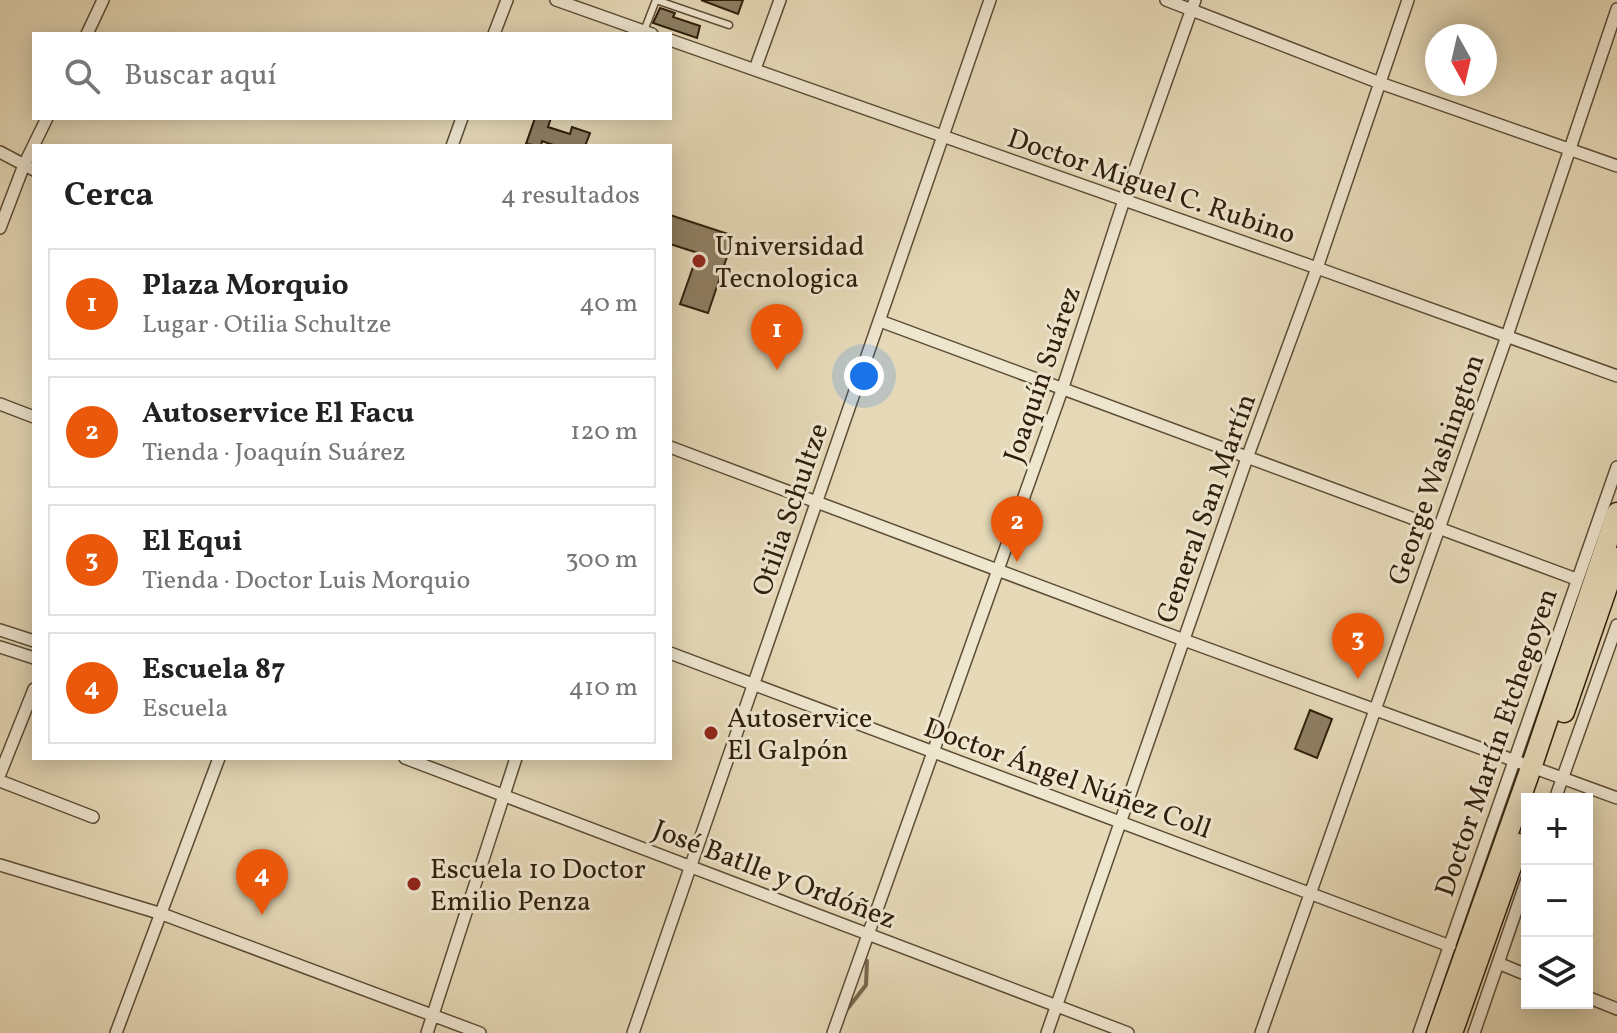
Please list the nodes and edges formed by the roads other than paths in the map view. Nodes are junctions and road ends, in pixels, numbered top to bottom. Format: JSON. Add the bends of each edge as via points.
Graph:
{"nodes":[{"id":1,"x":103,"y":0,"type":"edge"},
{"id":2,"x":507,"y":0,"type":"edge"},
{"id":3,"x":556,"y":0,"type":"edge"},
{"id":4,"x":656,"y":0,"type":"edge"},
{"id":5,"x":780,"y":0,"type":"edge"},
{"id":6,"x":990,"y":0,"type":"edge"},
{"id":7,"x":1166,"y":0,"type":"edge"},
{"id":8,"x":1408,"y":0,"type":"edge"},
{"id":9,"x":1193,"y":5,"type":"edge"},
{"id":10,"x":1617,"y":9,"type":"edge"},
{"id":11,"x":729,"y":25,"type":"dead end"},
{"id":12,"x":88,"y":32,"type":"edge"},
{"id":13,"x":495,"y":32,"type":"edge"},
{"id":14,"x":648,"y":32,"type":"edge"},
{"id":15,"x":672,"y":41,"type":"edge"},
{"id":16,"x":755,"y":69,"type":"junction"},
{"id":17,"x":1380,"y":83,"type":"junction"},
{"id":18,"x":46,"y":120,"type":"edge"},
{"id":19,"x":461,"y":120,"type":"edge"},
{"id":20,"x":942,"y":138,"type":"junction"},
{"id":21,"x":37,"y":144,"type":"edge"},
{"id":22,"x":453,"y":144,"type":"edge"},
{"id":23,"x":1569,"y":149,"type":"junction"},
{"id":24,"x":0,"y":152,"type":"edge"},
{"id":25,"x":1617,"y":166,"type":"edge"},
{"id":26,"x":29,"y":167,"type":"edge"},
{"id":27,"x":1124,"y":200,"type":"junction"},
{"id":28,"x":0,"y":228,"type":"edge"},
{"id":29,"x":1317,"y":268,"type":"junction"},
{"id":30,"x":880,"y":321,"type":"junction"},
{"id":31,"x":1507,"y":336,"type":"junction"},
{"id":32,"x":1617,"y":376,"type":"edge"},
{"id":33,"x":1062,"y":390,"type":"junction"},
{"id":34,"x":0,"y":404,"type":"edge"},
{"id":35,"x":32,"y":416,"type":"edge"},
{"id":36,"x":672,"y":448,"type":"edge"},
{"id":37,"x":1247,"y":458,"type":"junction"},
{"id":38,"x":1617,"y":467,"type":"edge"},
{"id":39,"x":818,"y":501,"type":"junction"},
{"id":40,"x":1617,"y":513,"type":"edge"},
{"id":41,"x":1439,"y":528,"type":"junction"},
{"id":42,"x":1617,"y":558,"type":"edge"},
{"id":43,"x":998,"y":571,"type":"junction"},
{"id":44,"x":1576,"y":579,"type":"junction"},
{"id":45,"x":1617,"y":625,"type":"edge"},
{"id":46,"x":0,"y":630,"type":"edge"},
{"id":47,"x":32,"y":640,"type":"edge"},
{"id":48,"x":1184,"y":640,"type":"junction"},
{"id":49,"x":0,"y":647,"type":"edge"},
{"id":50,"x":672,"y":654,"type":"edge"},
{"id":51,"x":32,"y":657,"type":"edge"},
{"id":52,"x":753,"y":685,"type":"junction"},
{"id":53,"x":32,"y":694,"type":"edge"},
{"id":54,"x":1376,"y":710,"type":"junction"},
{"id":55,"x":933,"y":752,"type":"junction"},
{"id":56,"x":218,"y":760,"type":"edge"},
{"id":57,"x":410,"y":760,"type":"edge"},
{"id":58,"x":515,"y":760,"type":"edge"},
{"id":59,"x":1538,"y":768,"type":"junction"},
{"id":60,"x":0,"y":774,"type":"edge"},
{"id":61,"x":0,"y":781,"type":"edge"},
{"id":62,"x":1536,"y":793,"type":"edge"},
{"id":63,"x":1552,"y":793,"type":"edge"},
{"id":64,"x":503,"y":795,"type":"junction"},
{"id":65,"x":1617,"y":798,"type":"edge"},
{"id":66,"x":93,"y":817,"type":"dead end"},
{"id":67,"x":1121,"y":821,"type":"junction"},
{"id":68,"x":1521,"y":838,"type":"edge"},
{"id":69,"x":0,"y":865,"type":"edge"},
{"id":70,"x":689,"y":866,"type":"junction"},
{"id":71,"x":1311,"y":894,"type":"junction"},
{"id":72,"x":1521,"y":896,"type":"edge"},
{"id":73,"x":162,"y":914,"type":"junction"},
{"id":74,"x":869,"y":935,"type":"junction"},
{"id":75,"x":1450,"y":946,"type":"junction"},
{"id":76,"x":1498,"y":963,"type":"junction"},
{"id":77,"x":1521,"y":973,"type":"edge"},
{"id":78,"x":1593,"y":999,"type":"edge"},
{"id":79,"x":1056,"y":1006,"type":"junction"},
{"id":80,"x":1617,"y":1009,"type":"edge"},
{"id":81,"x":432,"y":1016,"type":"junction"},
{"id":82,"x":116,"y":1033,"type":"edge"},
{"id":83,"x":427,"y":1033,"type":"edge"},
{"id":84,"x":480,"y":1033,"type":"edge"},
{"id":85,"x":633,"y":1033,"type":"edge"},
{"id":86,"x":833,"y":1033,"type":"edge"},
{"id":87,"x":1047,"y":1033,"type":"edge"},
{"id":88,"x":1128,"y":1033,"type":"edge"},
{"id":89,"x":1261,"y":1033,"type":"edge"},
{"id":90,"x":1419,"y":1033,"type":"edge"},
{"id":91,"x":1437,"y":1033,"type":"edge"},
{"id":92,"x":1452,"y":1033,"type":"edge"},
{"id":93,"x":1474,"y":1033,"type":"edge"}],
"edges":[{"from":1,"to":12,"type":"street"},
{"from":2,"to":13,"type":"street"},
{"from":3,"to":14,"type":"street"},
{"from":4,"to":11,"type":"lane"},
{"from":4,"to":14,"type":"lane"},
{"from":5,"to":16,"type":"street"},
{"from":6,"to":20,"type":"street","name":"Otilia Schultze"},
{"from":7,"to":9,"type":"street"},
{"from":8,"to":17,"type":"street","name":"General San Martín"},
{"from":9,"to":17,"type":"street"},
{"from":9,"to":27,"type":"street","name":"Joaquín Suárez"},
{"from":10,"to":23,"type":"street","name":"George Washington"},
{"from":15,"to":16,"type":"street","name":"Doctor Miguel C. Rubino"},
{"from":16,"to":20,"type":"street","name":"Doctor Miguel C. Rubino"},
{"from":17,"to":23,"type":"street"},
{"from":17,"to":29,"type":"street","name":"General San Martín"},
{"from":18,"to":21,"type":"street"},
{"from":19,"to":22,"type":"street"},
{"from":20,"to":27,"type":"street","name":"Doctor Miguel C. Rubino"},
{"from":20,"to":30,"type":"street","name":"Otilia Schultze"},
{"from":23,"to":25,"type":"street"},
{"from":23,"to":31,"type":"street","name":"George Washington"},
{"from":24,"to":26,"type":"street"},
{"from":26,"to":28,"type":"street"},
{"from":27,"to":29,"type":"street","name":"Doctor Miguel C. Rubino"},
{"from":27,"to":33,"type":"street","name":"Joaquín Suárez"},
{"from":29,"to":31,"type":"street","name":"Doctor Miguel C. Rubino"},
{"from":29,"to":37,"type":"street","name":"General San Martín"},
{"from":30,"to":33,"type":"street"},
{"from":30,"to":39,"type":"street","name":"Otilia Schultze"},
{"from":31,"to":32,"type":"street","name":"Doctor Miguel C. Rubino"},
{"from":31,"to":41,"type":"street","name":"George Washington"},
{"from":33,"to":37,"type":"street"},
{"from":33,"to":43,"type":"street","name":"Joaquín Suárez"},
{"from":34,"to":35,"type":"street"},
{"from":36,"to":39,"type":"street"},
{"from":37,"to":41,"type":"street"},
{"from":37,"to":48,"type":"street","name":"General San Martín"},
{"from":38,"to":44,"type":"street","name":"Doctor Martín Etchegoyen"},
{"from":39,"to":43,"type":"street"},
{"from":39,"to":52,"type":"street","name":"Otilia Schultze"},
{"from":40,"to":59,"type":"highway"},
{"from":41,"to":44,"type":"street"},
{"from":41,"to":54,"type":"street","name":"George Washington"},
{"from":42,"to":59,"type":"highway"},
{"from":43,"to":48,"type":"street"},
{"from":43,"to":55,"type":"street","name":"Joaquín Suárez"},
{"from":44,"to":59,"type":"street","name":"Doctor Martín Etchegoyen"},
{"from":45,"to":59,"type":"street"},
{"from":46,"to":47,"type":"street"},
{"from":48,"to":54,"type":"street"},
{"from":48,"to":67,"type":"street","name":"General San Martín"},
{"from":49,"to":51,"type":"street"},
{"from":50,"to":52,"type":"street","name":"Doctor Ángel Núñez Coll"},
{"from":52,"to":55,"type":"street","name":"Doctor Ángel Núñez Coll"},
{"from":52,"to":70,"type":"street","name":"Otilia Schultze"},
{"from":53,"to":60,"type":"street"},
{"from":54,"to":59,"type":"street"},
{"from":54,"to":71,"type":"street","name":"George Washington"},
{"from":55,"to":67,"type":"street","name":"Doctor Ángel Núñez Coll"},
{"from":55,"to":74,"type":"street","name":"Joaquín Suárez"},
{"from":56,"to":73,"type":"street"},
{"from":57,"to":64,"type":"street","name":"José Batlle y Ordóñez"},
{"from":58,"to":64,"type":"street"},
{"from":59,"to":62,"type":"highway"},
{"from":59,"to":63,"type":"street"},
{"from":59,"to":65,"type":"street"},
{"from":59,"to":75,"type":"street","name":"Doctor Martín Etchegoyen"},
{"from":59,"to":91,"type":"highway"},
{"from":61,"to":66,"type":"street"},
{"from":64,"to":70,"type":"street","name":"José Batlle y Ordóñez"},
{"from":64,"to":81,"type":"street"},
{"from":67,"to":71,"type":"street","name":"Doctor Ángel Núñez Coll"},
{"from":67,"to":79,"type":"street","name":"General San Martín"},
{"from":68,"to":92,"type":"highway"},
{"from":69,"to":73,"type":"street"},
{"from":70,"to":74,"type":"street","name":"José Batlle y Ordóñez"},
{"from":70,"to":85,"type":"street","name":"Otilia Schultze"},
{"from":71,"to":75,"type":"street","name":"Doctor Ángel Núñez Coll"},
{"from":71,"to":89,"type":"street","name":"George Washington"},
{"from":72,"to":76,"type":"street"},
{"from":73,"to":81,"type":"street"},
{"from":73,"to":82,"type":"street"},
{"from":74,"to":79,"type":"street","name":"José Batlle y Ordóñez"},
{"from":74,"to":86,"type":"street","name":"Joaquín Suárez"},
{"from":75,"to":90,"type":"street","name":"Doctor Martín Etchegoyen"},
{"from":76,"to":77,"type":"street"},
{"from":76,"to":93,"type":"street"},
{"from":78,"to":80,"type":"street"},
{"from":79,"to":87,"type":"street","name":"General San Martín"},
{"from":79,"to":88,"type":"street","name":"José Batlle y Ordóñez"},
{"from":81,"to":83,"type":"street"},
{"from":81,"to":84,"type":"street"}]}
